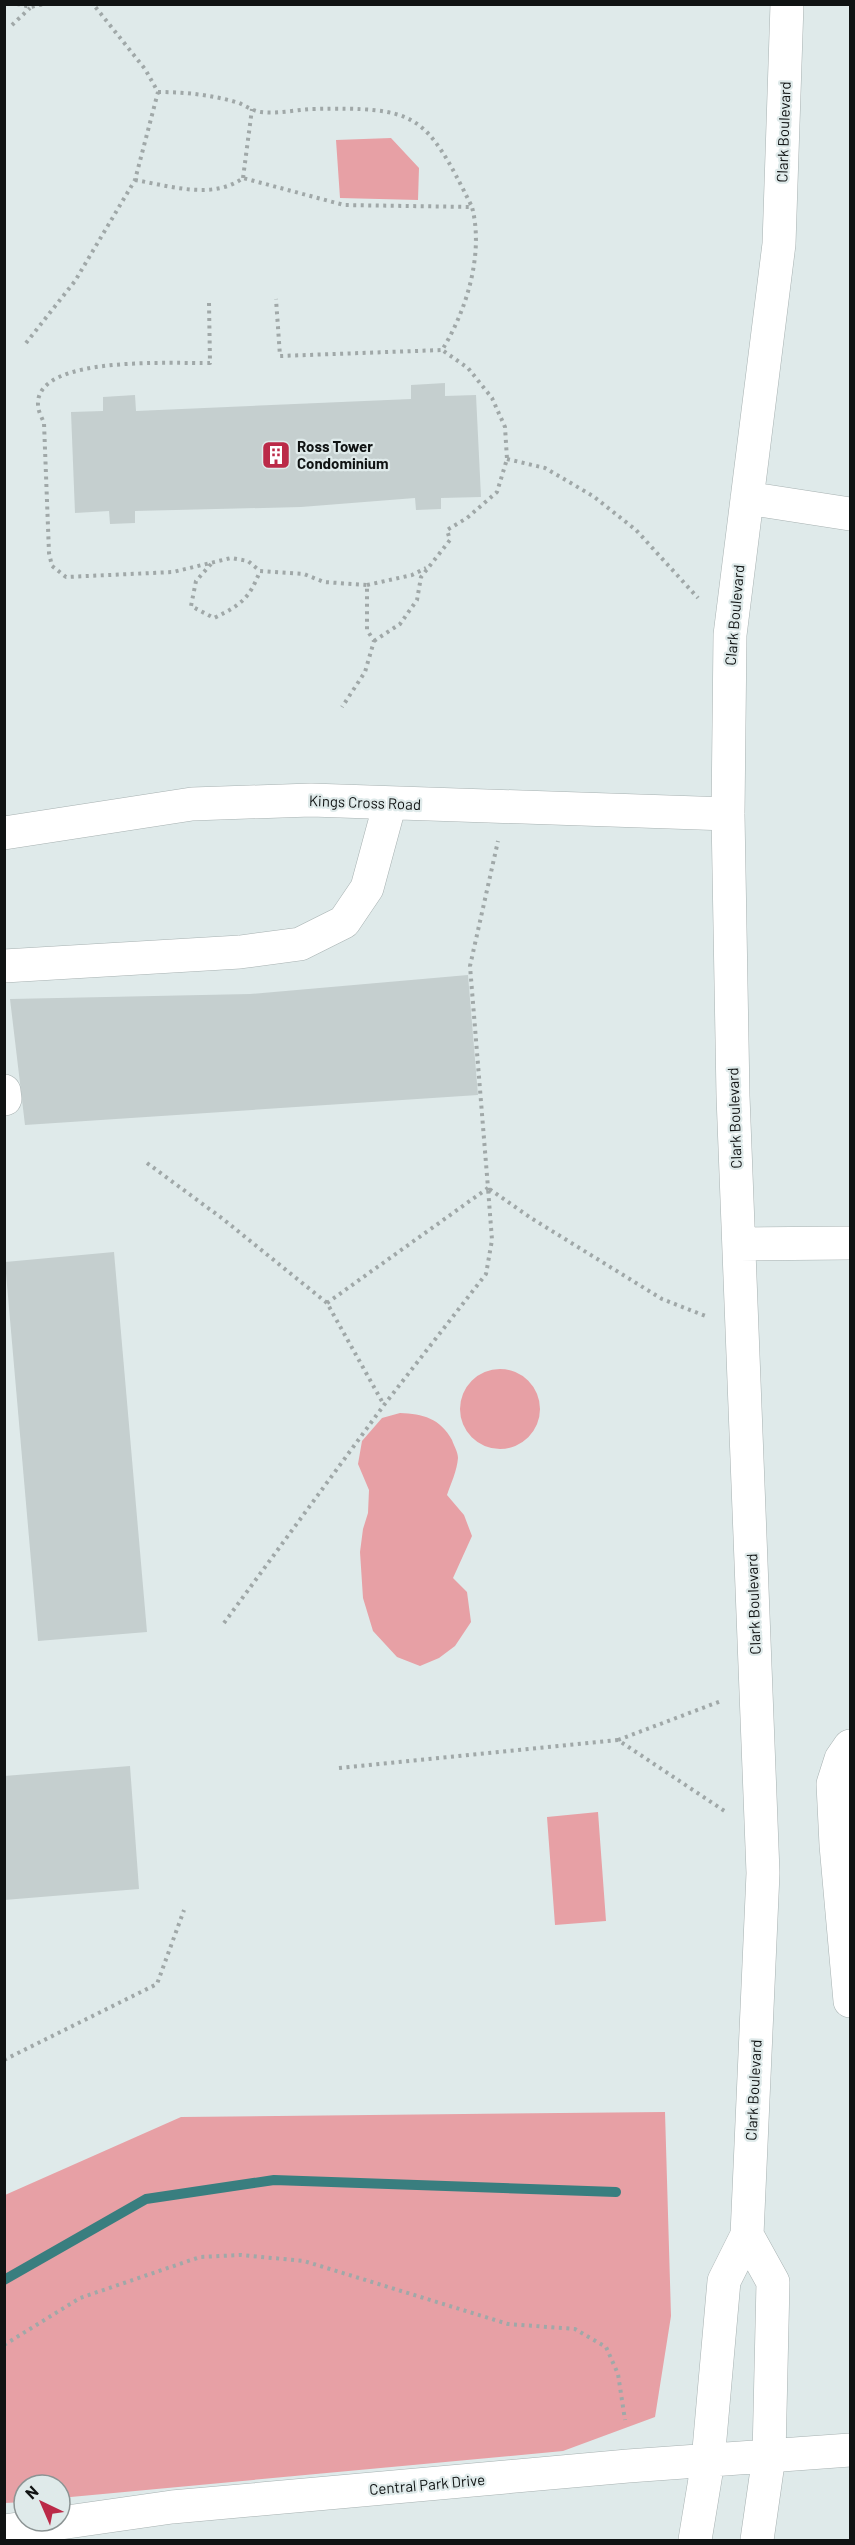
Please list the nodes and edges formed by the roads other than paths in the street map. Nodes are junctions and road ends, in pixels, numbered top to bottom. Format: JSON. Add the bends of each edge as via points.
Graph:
{"nodes":[{"id":1,"x":787,"y":4,"type":"edge"},
{"id":2,"x":747,"y":498,"type":"junction"},
{"id":3,"x":850,"y":514,"type":"edge"},
{"id":4,"x":390,"y":803,"type":"junction"},
{"id":5,"x":728,"y":814,"type":"junction"},
{"id":6,"x":4,"y":832,"type":"edge"},
{"id":7,"x":4,"y":966,"type":"edge"},
{"id":8,"x":4,"y":1091,"type":"edge"},
{"id":9,"x":5,"y":1099,"type":"edge"},
{"id":10,"x":850,"y":1243,"type":"edge"},
{"id":11,"x":740,"y":1244,"type":"junction"},
{"id":12,"x":850,"y":1746,"type":"edge"},
{"id":13,"x":850,"y":2001,"type":"edge"},
{"id":14,"x":747,"y":2235,"type":"junction"},
{"id":15,"x":850,"y":2450,"type":"edge"},
{"id":16,"x":769,"y":2456,"type":"junction"},
{"id":17,"x":708,"y":2461,"type":"junction"},
{"id":18,"x":4,"y":2531,"type":"edge"},
{"id":19,"x":695,"y":2541,"type":"edge"},
{"id":20,"x":757,"y":2541,"type":"edge"}],
"edges":[{"from":1,"to":2,"type":"street","name":"Clark Boulevard","via":[[779,244]]},
{"from":2,"to":3,"type":"street"},
{"from":2,"to":5,"type":"street","name":"Clark Boulevard","via":[[730,635]]},
{"from":4,"to":5,"type":"street","name":"Kings Cross Road"},
{"from":4,"to":6,"type":"street","name":"Kings Cross Road","via":[[311,800],[192,804]]},
{"from":4,"to":7,"type":"street","via":[[367,888],[344,922],[300,944],[240,952]]},
{"from":5,"to":11,"type":"street","name":"Clark Boulevard"},
{"from":8,"to":9,"type":"street"},
{"from":10,"to":11,"type":"street"},
{"from":11,"to":14,"type":"street","name":"Clark Boulevard","via":[[763,1873]]},
{"from":12,"to":13,"type":"street","via":[[833,1784]]},
{"from":14,"to":16,"type":"street","via":[[773,2282]]},
{"from":14,"to":17,"type":"street","name":"Clark Boulevard","via":[[724,2281]]},
{"from":15,"to":16,"type":"street","name":"Central Park Drive"},
{"from":16,"to":17,"type":"street","name":"Central Park Drive"},
{"from":16,"to":20,"type":"street"},
{"from":17,"to":18,"type":"street","name":"Central Park Drive","via":[[172,2507]]},
{"from":17,"to":19,"type":"street","name":"Clark Boulevard"}]}
